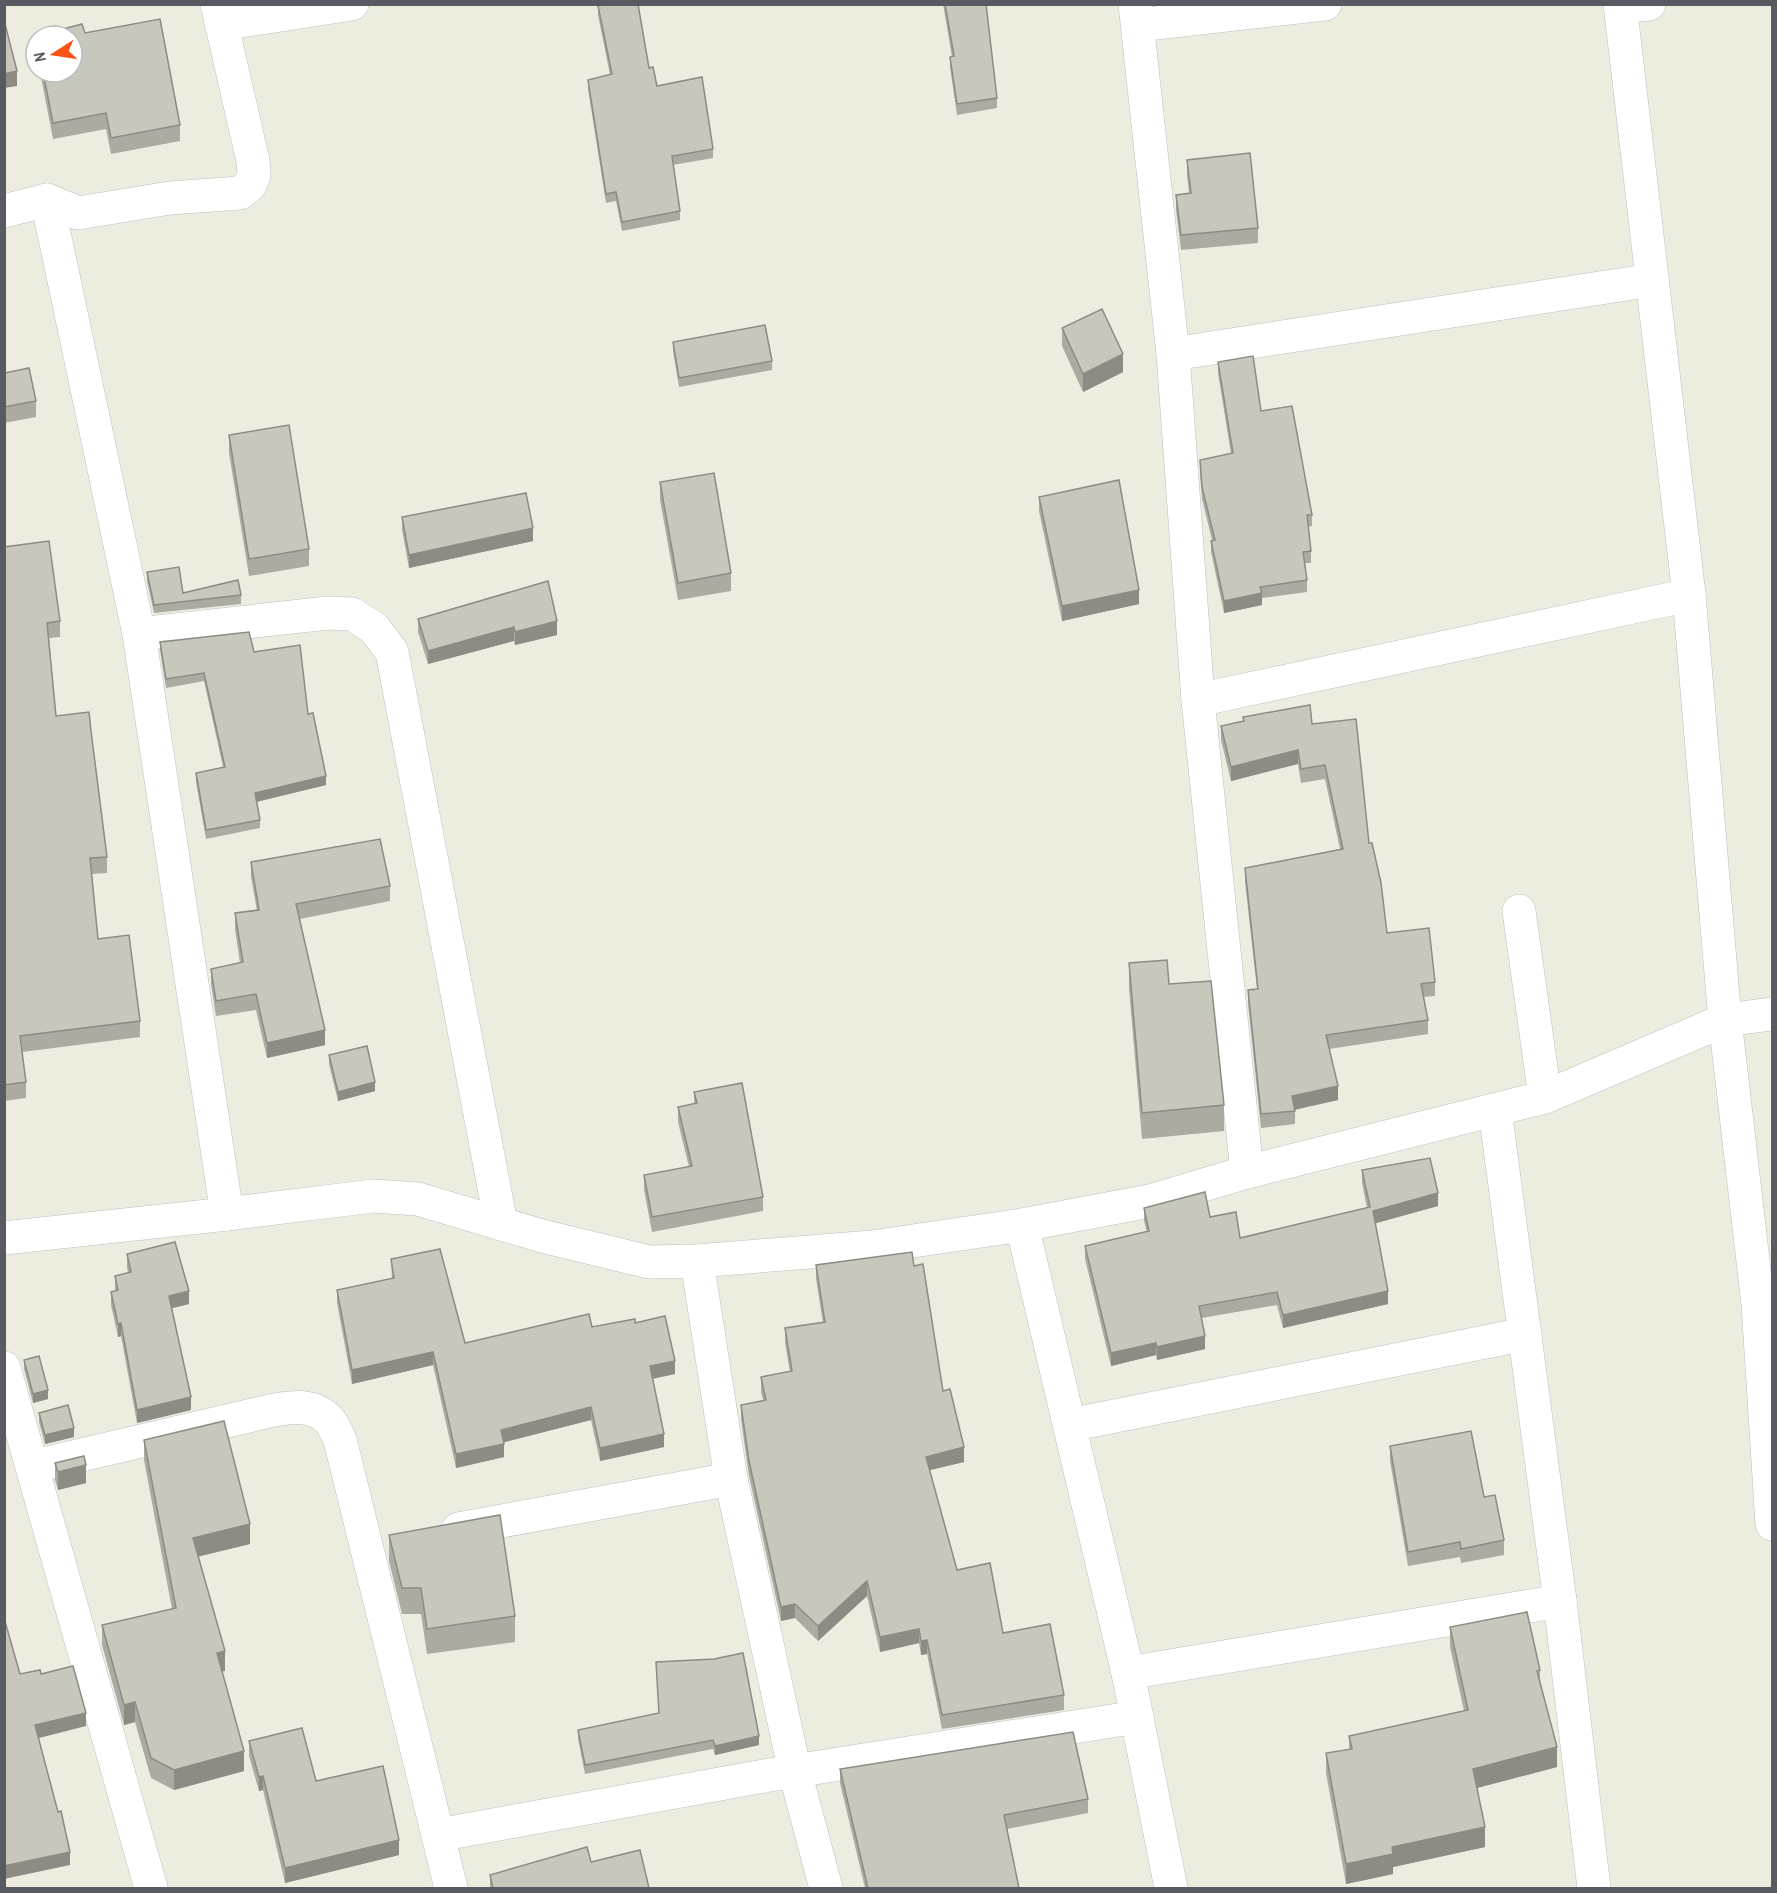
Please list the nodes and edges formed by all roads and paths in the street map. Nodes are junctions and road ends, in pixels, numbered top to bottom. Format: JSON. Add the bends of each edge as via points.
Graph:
{"nodes":[{"id":1,"x":352,"y":4,"type":"edge"},
{"id":2,"x":1325,"y":4,"type":"edge"},
{"id":3,"x":1630,"y":5,"type":"edge"},
{"id":4,"x":219,"y":14,"type":"edge"},
{"id":5,"x":1136,"y":15,"type":"edge"},
{"id":6,"x":47,"y":200,"type":"junction"},
{"id":7,"x":4,"y":211,"type":"edge"},
{"id":8,"x":1652,"y":280,"type":"junction"},
{"id":9,"x":1173,"y":354,"type":"junction"},
{"id":10,"x":1689,"y":595,"type":"junction"},
{"id":11,"x":139,"y":634,"type":"junction"},
{"id":12,"x":1198,"y":700,"type":"junction"},
{"id":13,"x":1519,"y":911,"type":"dead end"},
{"id":14,"x":1773,"y":1014,"type":"edge"},
{"id":15,"x":1725,"y":1020,"type":"junction"},
{"id":16,"x":1545,"y":1097,"type":"junction"},
{"id":17,"x":1495,"y":1110,"type":"junction"},
{"id":18,"x":1247,"y":1172,"type":"junction"},
{"id":19,"x":227,"y":1214,"type":"junction"},
{"id":20,"x":501,"y":1224,"type":"junction"},
{"id":21,"x":1022,"y":1225,"type":"junction"},
{"id":22,"x":4,"y":1238,"type":"edge"},
{"id":23,"x":697,"y":1261,"type":"junction"},
{"id":24,"x":1765,"y":1303,"type":"edge"},
{"id":25,"x":1525,"y":1334,"type":"junction"},
{"id":26,"x":4,"y":1368,"type":"edge"},
{"id":27,"x":1070,"y":1425,"type":"junction"},
{"id":28,"x":34,"y":1466,"type":"junction"},
{"id":29,"x":731,"y":1479,"type":"junction"},
{"id":30,"x":1773,"y":1524,"type":"edge"},
{"id":31,"x":426,"y":1535,"type":"edge"},
{"id":32,"x":1560,"y":1601,"type":"junction"},
{"id":33,"x":1128,"y":1673,"type":"junction"},
{"id":34,"x":1137,"y":1717,"type":"junction"},
{"id":35,"x":795,"y":1772,"type":"junction"},
{"id":36,"x":438,"y":1835,"type":"junction"},
{"id":37,"x":151,"y":1888,"type":"edge"},
{"id":38,"x":451,"y":1888,"type":"edge"},
{"id":39,"x":826,"y":1888,"type":"edge"},
{"id":40,"x":1172,"y":1888,"type":"edge"},
{"id":41,"x":1593,"y":1888,"type":"edge"}],
"edges":[{"from":1,"to":4,"type":"street"},
{"from":2,"to":5,"type":"street"},
{"from":3,"to":8,"type":"street"},
{"from":4,"to":6,"type":"street","via":[[253,161],[250,185],[240,193],[170,198],[78,213]]},
{"from":5,"to":9,"type":"street"},
{"from":6,"to":7,"type":"street"},
{"from":6,"to":11,"type":"street"},
{"from":8,"to":9,"type":"street"},
{"from":8,"to":10,"type":"street"},
{"from":9,"to":12,"type":"street"},
{"from":10,"to":12,"type":"street"},
{"from":10,"to":15,"type":"street"},
{"from":11,"to":19,"type":"street"},
{"from":11,"to":20,"type":"street","via":[[328,613],[352,614],[374,628],[392,652]]},
{"from":12,"to":18,"type":"street"},
{"from":13,"to":16,"type":"street"},
{"from":14,"to":15,"type":"street"},
{"from":15,"to":16,"type":"street"},
{"from":15,"to":24,"type":"street"},
{"from":16,"to":17,"type":"street"},
{"from":17,"to":18,"type":"street"},
{"from":17,"to":25,"type":"street"},
{"from":18,"to":21,"type":"street","via":[[1150,1201]]},
{"from":19,"to":20,"type":"street","via":[[372,1196],[418,1199]]},
{"from":19,"to":22,"type":"street"},
{"from":20,"to":23,"type":"street","via":[[649,1262]]},
{"from":21,"to":23,"type":"street","via":[[872,1247]]},
{"from":21,"to":27,"type":"street"},
{"from":23,"to":29,"type":"street"},
{"from":24,"to":30,"type":"street"},
{"from":25,"to":27,"type":"street"},
{"from":25,"to":32,"type":"street"},
{"from":26,"to":28,"type":"street"},
{"from":27,"to":33,"type":"street"},
{"from":28,"to":36,"type":"street","via":[[274,1410],[310,1408],[329,1419],[379,1544]]},
{"from":28,"to":37,"type":"street"},
{"from":29,"to":31,"type":"street"},
{"from":29,"to":35,"type":"street"},
{"from":32,"to":33,"type":"street"},
{"from":32,"to":41,"type":"street"},
{"from":33,"to":34,"type":"street"},
{"from":34,"to":35,"type":"street"},
{"from":34,"to":40,"type":"street"},
{"from":35,"to":36,"type":"street"},
{"from":35,"to":39,"type":"street"},
{"from":36,"to":38,"type":"street"}]}
